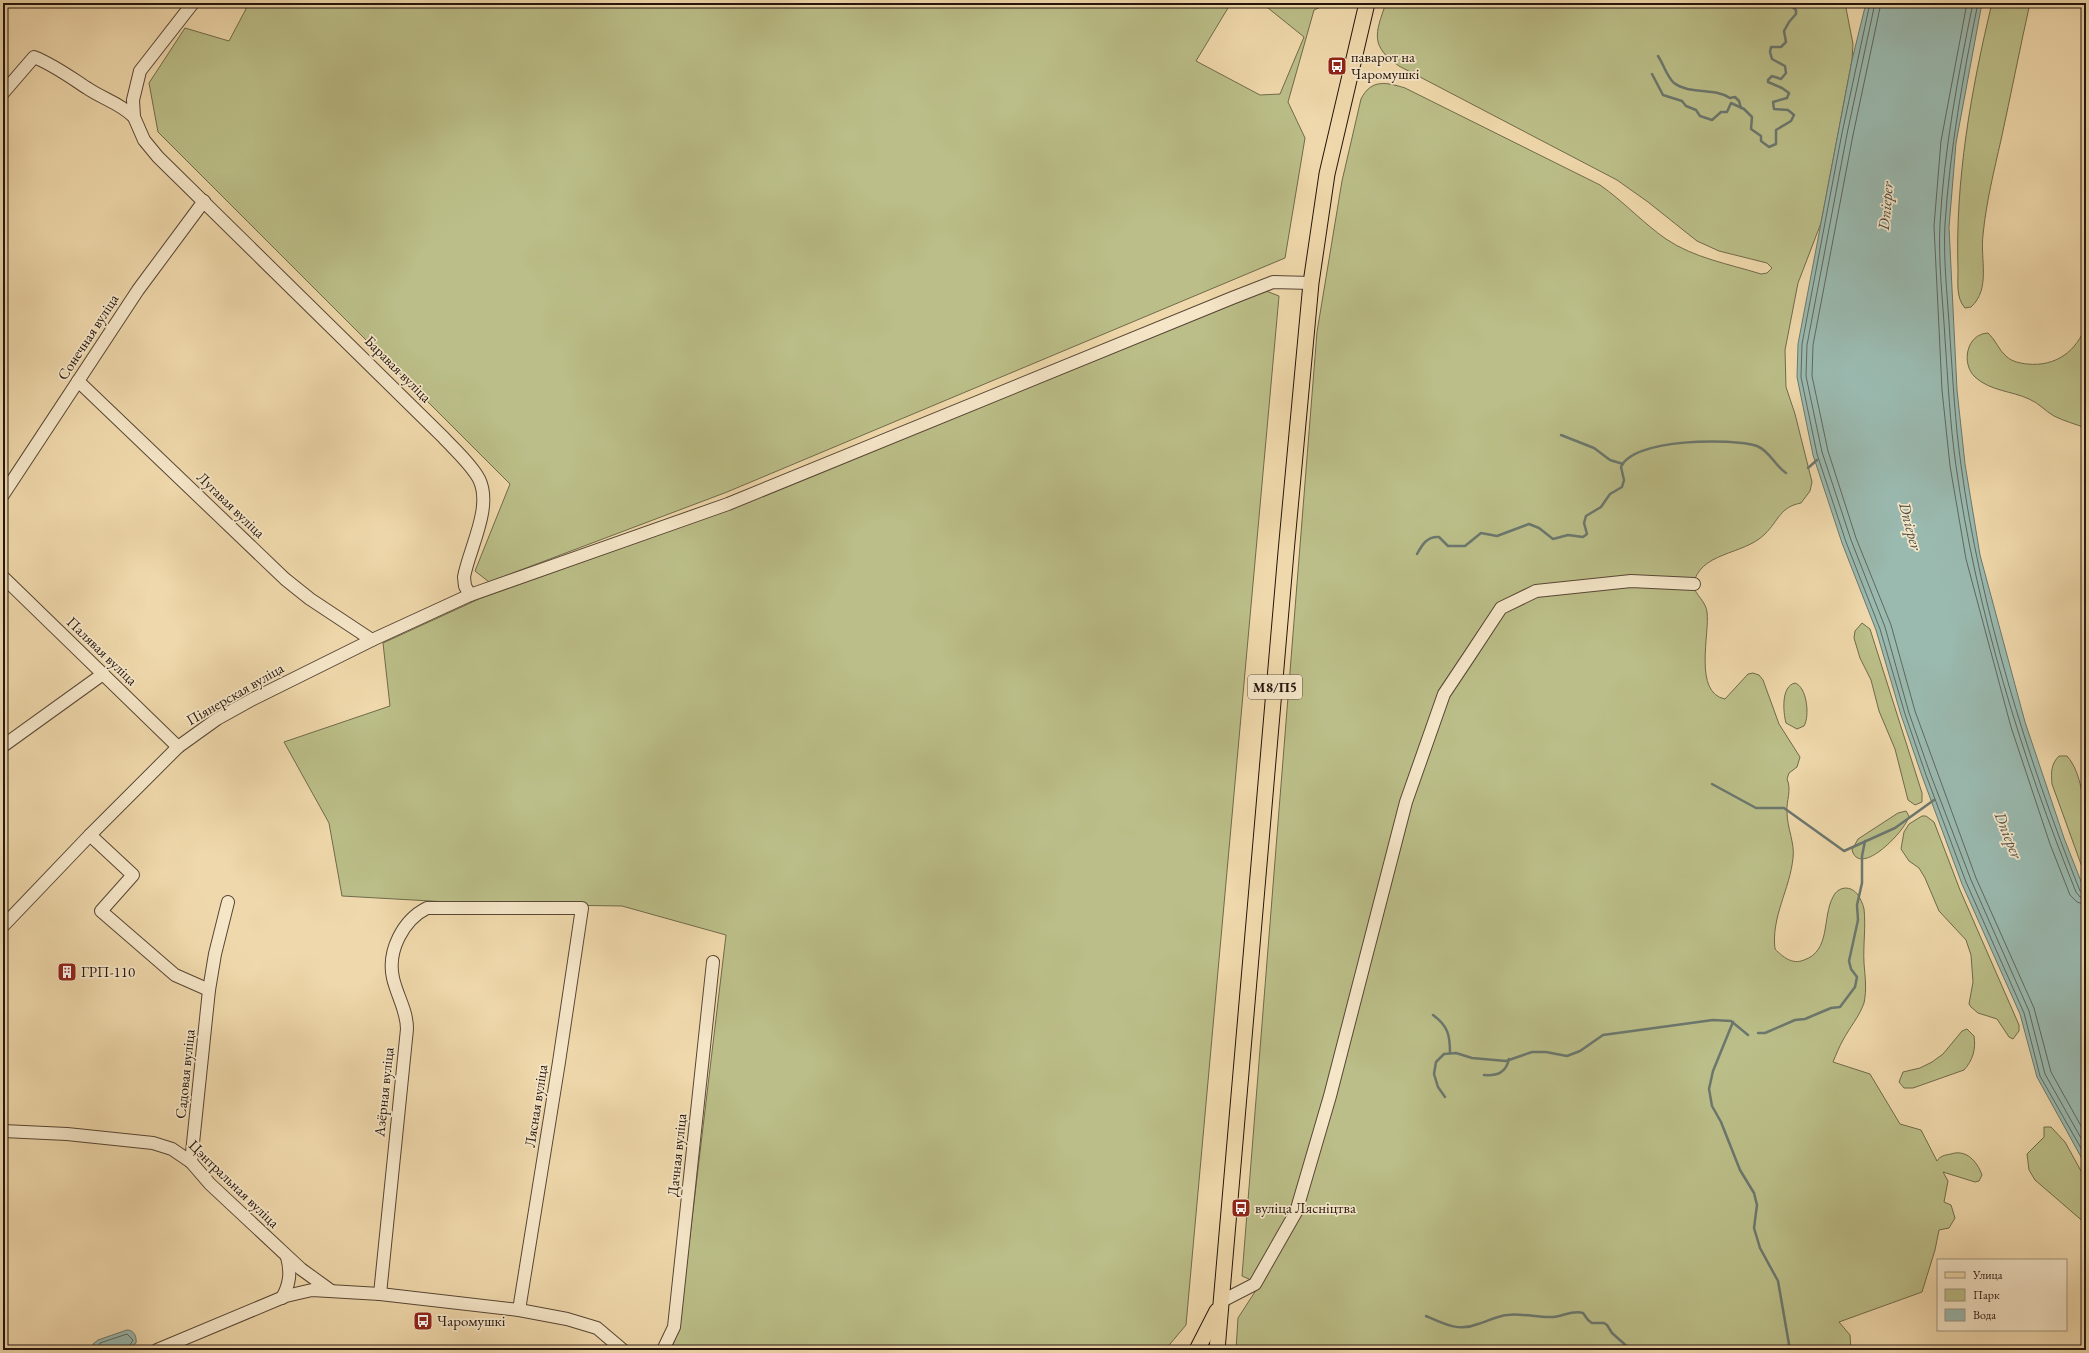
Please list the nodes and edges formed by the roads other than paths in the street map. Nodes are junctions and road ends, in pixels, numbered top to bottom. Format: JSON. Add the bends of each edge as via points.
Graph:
{"nodes":[{"id":1,"x":194,"y":3,"type":"edge"},
{"id":2,"x":1367,"y":3,"type":"edge"},
{"id":3,"x":3,"y":93,"type":"edge"},
{"id":4,"x":134,"y":117,"type":"junction"},
{"id":5,"x":204,"y":201,"type":"junction"},
{"id":6,"x":1311,"y":283,"type":"junction"},
{"id":7,"x":78,"y":381,"type":"junction"},
{"id":8,"x":3,"y":495,"type":"edge"},
{"id":9,"x":3,"y":577,"type":"edge"},
{"id":10,"x":1694,"y":584,"type":"dead end"},
{"id":11,"x":470,"y":595,"type":"junction"},
{"id":12,"x":372,"y":640,"type":"junction"},
{"id":13,"x":103,"y":674,"type":"junction"},
{"id":14,"x":3,"y":746,"type":"edge"},
{"id":15,"x":178,"y":747,"type":"junction"},
{"id":16,"x":90,"y":835,"type":"junction"},
{"id":17,"x":228,"y":902,"type":"dead end"},
{"id":18,"x":427,"y":908,"type":"joint"},
{"id":19,"x":3,"y":926,"type":"edge"},
{"id":20,"x":713,"y":962,"type":"dead end"},
{"id":21,"x":209,"y":990,"type":"junction"},
{"id":22,"x":3,"y":1131,"type":"edge"},
{"id":23,"x":191,"y":1162,"type":"junction"},
{"id":24,"x":287,"y":1257,"type":"junction"},
{"id":25,"x":331,"y":1291,"type":"junction"},
{"id":26,"x":380,"y":1294,"type":"junction"},
{"id":27,"x":282,"y":1298,"type":"junction"},
{"id":28,"x":1222,"y":1301,"type":"junction"},
{"id":29,"x":519,"y":1310,"type":"junction"},
{"id":30,"x":157,"y":1350,"type":"edge"},
{"id":31,"x":623,"y":1350,"type":"edge"},
{"id":32,"x":664,"y":1350,"type":"edge"},
{"id":33,"x":1197,"y":1350,"type":"edge"},
{"id":34,"x":1217,"y":1350,"type":"edge"}],
"edges":[{"from":1,"to":4,"type":"street","via":[[140,71],[133,100]]},
{"from":2,"to":6,"type":"main road","number":"М8/П5","via":[[1327,174]]},
{"from":3,"to":4,"type":"street","via":[[34,57],[51,64],[88,89],[126,108]]},
{"from":4,"to":5,"type":"street","name":"Баравая вуліца","via":[[150,148]]},
{"from":5,"to":7,"type":"street","name":"Сонечная вуліца","via":[[138,290]]},
{"from":5,"to":11,"type":"street","name":"Баравая вуліца","via":[[438,432],[473,470],[483,490],[484,501],[464,578]]},
{"from":6,"to":11,"type":"street","name":"Піянерская вуліца","via":[[1273,282],[1259,287],[728,504]]},
{"from":6,"to":28,"type":"main road","number":"М8/П5"},
{"from":7,"to":8,"type":"street","name":"Сонечная вуліца"},
{"from":7,"to":12,"type":"street","name":"Лугавая вуліца","via":[[285,579],[320,606]]},
{"from":9,"to":13,"type":"street","name":"Палявая вуліца"},
{"from":10,"to":28,"type":"street","via":[[1631,581],[1536,591],[1501,608],[1444,694],[1406,802],[1330,1096],[1296,1212],[1255,1284]]},
{"from":11,"to":12,"type":"street","name":"Піянерская вуліца"},
{"from":12,"to":15,"type":"street","name":"Піянерская вуліца","via":[[253,699],[217,719]]},
{"from":13,"to":14,"type":"street"},
{"from":13,"to":15,"type":"street","name":"Палявая вуліца"},
{"from":15,"to":16,"type":"street","name":"Піянерская вуліца"},
{"from":16,"to":19,"type":"street","name":"Піянерская вуліца"},
{"from":16,"to":21,"type":"street","via":[[132,874],[101,911],[175,975]]},
{"from":17,"to":21,"type":"street","name":"Садовая вуліца"},
{"from":18,"to":26,"type":"street","name":"Азёрная вуліца","via":[[410,920],[402,930],[394,955],[393,978],[405,1011],[407,1029]]},
{"from":18,"to":29,"type":"street","name":"Лясная вуліца","via":[[582,908]]},
{"from":20,"to":32,"type":"street","name":"Дачная вуліца","via":[[674,1327]]},
{"from":21,"to":23,"type":"street","name":"Садовая вуліца"},
{"from":22,"to":23,"type":"street","name":"Цэнтральная вуліца","via":[[67,1134],[153,1143],[172,1149]]},
{"from":23,"to":24,"type":"street","name":"Цэнтральная вуліца","via":[[207,1181]]},
{"from":24,"to":25,"type":"street","name":"Цэнтральная вуліца"},
{"from":24,"to":27,"type":"street","via":[[290,1280]]},
{"from":25,"to":26,"type":"street"},
{"from":25,"to":27,"type":"street","via":[[307,1291]]},
{"from":26,"to":29,"type":"street"},
{"from":27,"to":30,"type":"street"},
{"from":28,"to":33,"type":"main road"},
{"from":28,"to":34,"type":"main road","number":"М8/П5"},
{"from":29,"to":31,"type":"street","via":[[588,1324],[604,1333]]}]}
